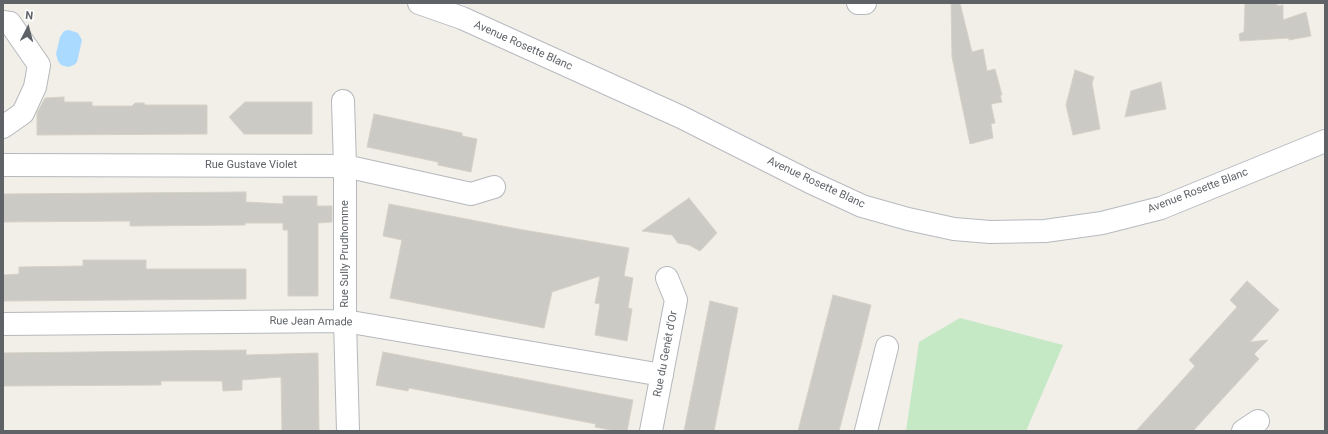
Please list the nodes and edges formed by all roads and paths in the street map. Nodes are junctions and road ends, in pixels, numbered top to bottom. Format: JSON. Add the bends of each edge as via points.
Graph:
{"nodes":[{"id":1,"x":419,"y":3,"type":"edge"},
{"id":2,"x":858,"y":3,"type":"edge"},
{"id":3,"x":865,"y":3,"type":"edge"},
{"id":4,"x":3,"y":22,"type":"edge"},
{"id":5,"x":343,"y":101,"type":"dead end"},
{"id":6,"x":3,"y":127,"type":"edge"},
{"id":7,"x":1325,"y":141,"type":"edge"},
{"id":8,"x":3,"y":165,"type":"edge"},
{"id":9,"x":345,"y":166,"type":"junction"},
{"id":10,"x":494,"y":187,"type":"dead end"},
{"id":11,"x":667,"y":278,"type":"dead end"},
{"id":12,"x":345,"y":321,"type":"junction"},
{"id":13,"x":3,"y":324,"type":"edge"},
{"id":14,"x":887,"y":348,"type":"dead end"},
{"id":15,"x":662,"y":375,"type":"junction"},
{"id":16,"x":348,"y":431,"type":"edge"},
{"id":17,"x":651,"y":431,"type":"edge"},
{"id":18,"x":866,"y":431,"type":"edge"}],
"edges":[{"from":1,"to":7,"type":"street","name":"Avenue Rosette Blanc","via":[[462,18],[680,117],[862,206],[954,229],[990,232],[1037,231],[1102,224],[1161,208]]},
{"from":2,"to":3,"type":"street"},
{"from":4,"to":6,"type":"street","via":[[10,23],[39,65],[35,87],[24,113]]},
{"from":5,"to":9,"type":"street","name":"Rue Sully Prudhomme"},
{"from":8,"to":9,"type":"street","name":"Rue Gustave Violet"},
{"from":9,"to":10,"type":"street","name":"Rue Gustave Violet","via":[[471,194]]},
{"from":9,"to":12,"type":"street","name":"Rue Sully Prudhomme"},
{"from":11,"to":15,"type":"street","name":"Rue du Genêt d'Or","via":[[676,300]]},
{"from":12,"to":13,"type":"street","name":"Rue Jean Amade"},
{"from":12,"to":15,"type":"street","name":"Rue Jean Amade"},
{"from":12,"to":16,"type":"street","name":"Rue Sully Prudhomme"},
{"from":14,"to":18,"type":"street"},
{"from":15,"to":17,"type":"street","name":"Rue du Genêt d'Or"}]}
